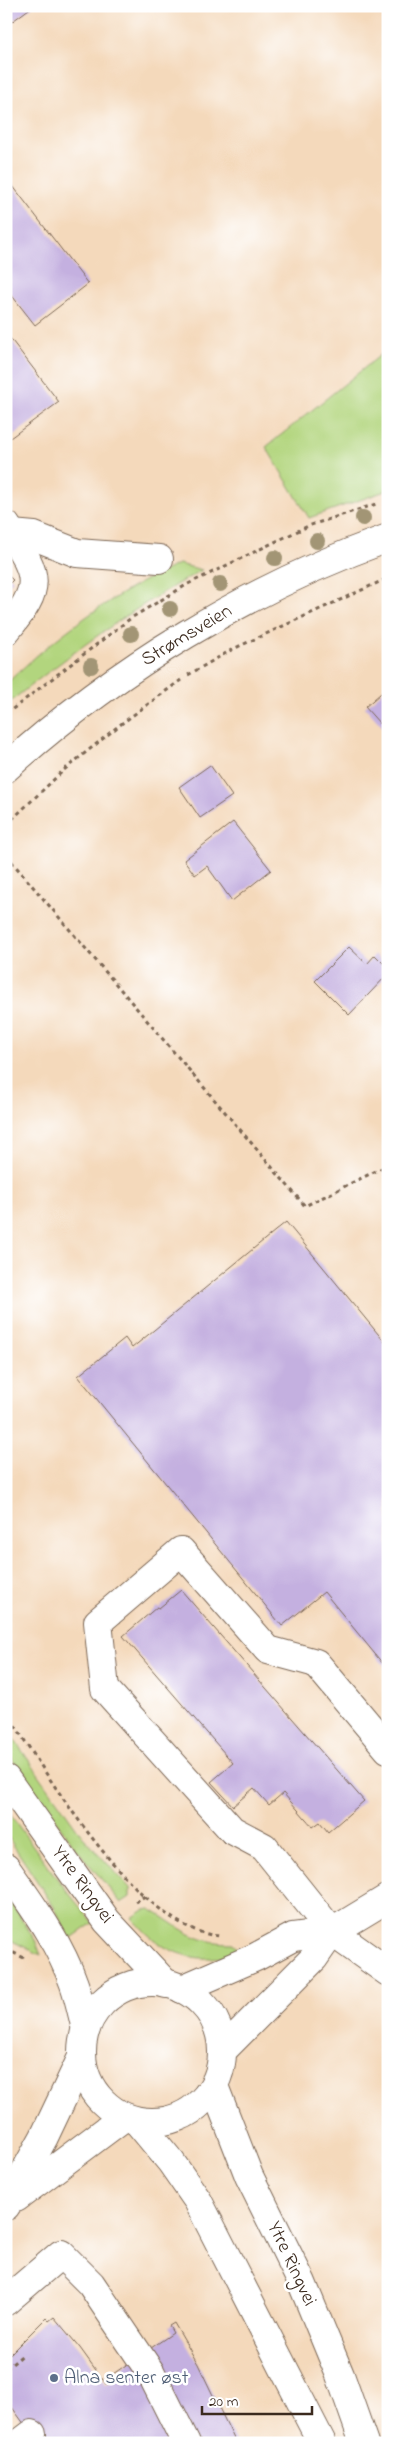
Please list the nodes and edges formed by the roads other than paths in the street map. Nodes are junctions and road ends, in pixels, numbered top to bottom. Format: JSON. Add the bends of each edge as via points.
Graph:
{"nodes":[{"id":1,"x":9,"y":530,"type":"edge"},
{"id":2,"x":388,"y":538,"type":"edge"},
{"id":3,"x":159,"y":559,"type":"dead end"},
{"id":4,"x":6,"y":631,"type":"edge"},
{"id":5,"x":6,"y":768,"type":"edge"},
{"id":6,"x":388,"y":1749,"type":"edge"},
{"id":7,"x":6,"y":1779,"type":"edge"},
{"id":8,"x":6,"y":1868,"type":"edge"},
{"id":9,"x":388,"y":1898,"type":"edge"},
{"id":10,"x":332,"y":1932,"type":"junction"},
{"id":11,"x":388,"y":1972,"type":"edge"},
{"id":12,"x":174,"y":1986,"type":"junction"},
{"id":13,"x":86,"y":2029,"type":"junction"},
{"id":14,"x":222,"y":2051,"type":"junction"},
{"id":15,"x":82,"y":2057,"type":"junction"},
{"id":16,"x":214,"y":2086,"type":"junction"},
{"id":17,"x":130,"y":2119,"type":"junction"},
{"id":18,"x":7,"y":2205,"type":"edge"},
{"id":19,"x":6,"y":2301,"type":"edge"},
{"id":20,"x":186,"y":2443,"type":"edge"},
{"id":21,"x":322,"y":2443,"type":"edge"},
{"id":22,"x":364,"y":2443,"type":"edge"}],
"edges":[{"from":1,"to":3,"type":"main road","via":[[77,553]]},
{"from":1,"to":4,"type":"main road","via":[[31,567],[34,585],[24,610]]},
{"from":2,"to":5,"type":"main road","name":"Strømsveien","via":[[281,583],[199,626],[93,696]]},
{"from":6,"to":10,"type":"main road","via":[[316,1663],[268,1650],[181,1551],[98,1622],[105,1689],[232,1830],[264,1847]]},
{"from":7,"to":12,"type":"main road","name":"Ytre Ringvei","via":[[107,1921]]},
{"from":8,"to":13,"type":"main road","via":[[60,1954],[74,1984]]},
{"from":9,"to":10,"type":"main road"},
{"from":10,"to":11,"type":"main road"},
{"from":10,"to":12,"type":"main road","via":[[293,1937],[248,1960]]},
{"from":10,"to":14,"type":"main road","via":[[314,1958]]},
{"from":12,"to":13,"type":"main road","via":[[146,1982],[121,1990],[95,2011]]},
{"from":12,"to":14,"type":"main road","via":[[198,2000],[211,2015],[219,2032]]},
{"from":13,"to":15,"type":"main road"},
{"from":14,"to":16,"type":"main road"},
{"from":15,"to":17,"type":"main road","via":[[94,2093],[107,2107]]},
{"from":15,"to":18,"type":"main road"},
{"from":16,"to":17,"type":"main road","via":[[200,2104],[181,2116],[160,2122]]},
{"from":16,"to":22,"type":"main road","name":"Ytre Ringvei","via":[[249,2176],[302,2284],[340,2374]]},
{"from":17,"to":18,"type":"main road"},
{"from":17,"to":21,"type":"main road","via":[[172,2162],[198,2201]]},
{"from":19,"to":20,"type":"main road","via":[[61,2254],[91,2284],[151,2373]]}]}
